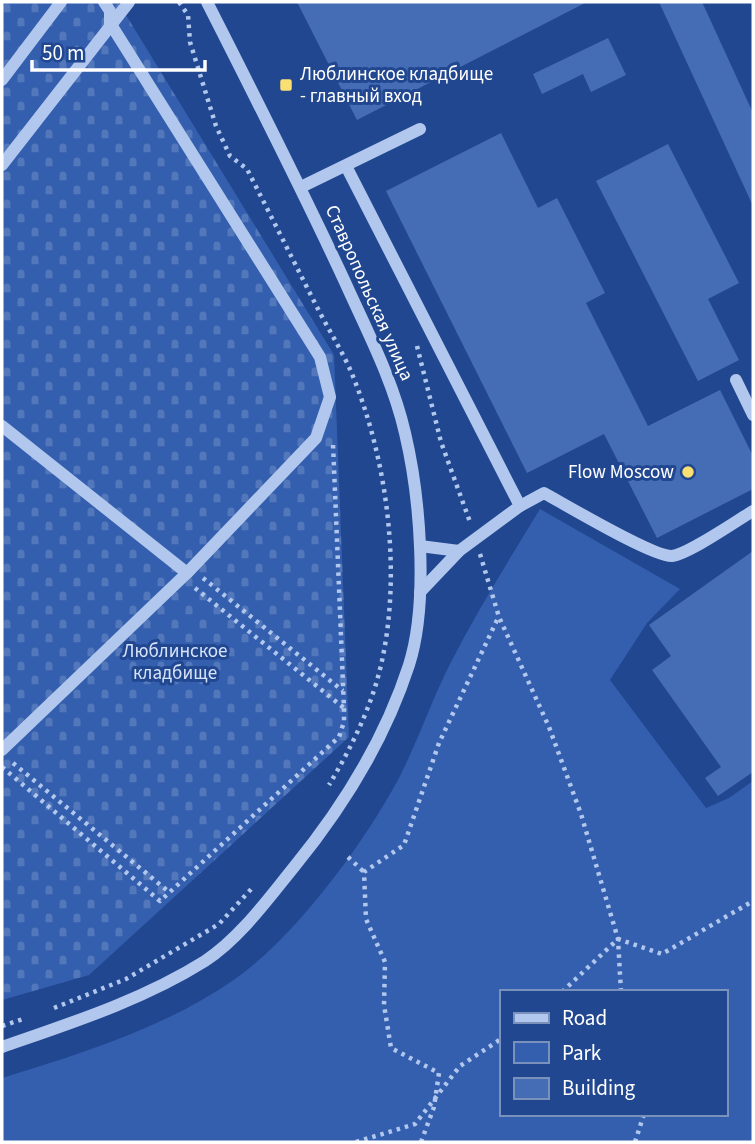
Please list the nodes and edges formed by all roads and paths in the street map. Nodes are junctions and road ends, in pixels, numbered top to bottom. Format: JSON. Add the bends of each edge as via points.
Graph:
{"nodes":[{"id":1,"x":61,"y":2,"type":"edge"},
{"id":2,"x":104,"y":2,"type":"edge"},
{"id":3,"x":129,"y":2,"type":"edge"},
{"id":4,"x":179,"y":2,"type":"edge"},
{"id":5,"x":207,"y":2,"type":"edge"},
{"id":6,"x":110,"y":23,"type":"junction"},
{"id":7,"x":2,"y":79,"type":"edge"},
{"id":8,"x":420,"y":129,"type":"dead end"},
{"id":9,"x":2,"y":165,"type":"edge"},
{"id":10,"x":346,"y":166,"type":"junction"},
{"id":11,"x":301,"y":187,"type":"junction"},
{"id":12,"x":412,"y":335,"type":"dead end"},
{"id":13,"x":736,"y":380,"type":"dead end"},
{"id":14,"x":753,"y":415,"type":"edge"},
{"id":15,"x":2,"y":426,"type":"edge"},
{"id":16,"x":332,"y":431,"type":"dead end"},
{"id":17,"x":520,"y":506,"type":"junction"},
{"id":18,"x":753,"y":511,"type":"edge"},
{"id":19,"x":476,"y":539,"type":"junction"},
{"id":20,"x":420,"y":546,"type":"junction"},
{"id":21,"x":459,"y":551,"type":"junction"},
{"id":22,"x":187,"y":573,"type":"junction"},
{"id":23,"x":420,"y":592,"type":"junction"},
{"id":24,"x":499,"y":617,"type":"junction"},
{"id":25,"x":344,"y":692,"type":"junction"},
{"id":26,"x":344,"y":708,"type":"junction"},
{"id":27,"x":2,"y":750,"type":"edge"},
{"id":28,"x":12,"y":762,"type":"dead end"},
{"id":29,"x":2,"y":767,"type":"edge"},
{"id":30,"x":326,"y":791,"type":"dead end"},
{"id":31,"x":348,"y":857,"type":"dead end"},
{"id":32,"x":364,"y":872,"type":"junction"},
{"id":33,"x":260,"y":880,"type":"dead end"},
{"id":34,"x":169,"y":892,"type":"junction"},
{"id":35,"x":753,"y":901,"type":"edge"},
{"id":36,"x":618,"y":939,"type":"junction"},
{"id":37,"x":564,"y":990,"type":"edge"},
{"id":38,"x":621,"y":990,"type":"edge"},
{"id":39,"x":47,"y":1011,"type":"dead end"},
{"id":40,"x":36,"y":1015,"type":"dead end"},
{"id":41,"x":2,"y":1026,"type":"edge"},
{"id":42,"x":500,"y":1040,"type":"edge"},
{"id":43,"x":2,"y":1047,"type":"edge"},
{"id":44,"x":435,"y":1099,"type":"junction"},
{"id":45,"x":643,"y":1116,"type":"edge"},
{"id":46,"x":356,"y":1142,"type":"edge"},
{"id":47,"x":421,"y":1142,"type":"edge"},
{"id":48,"x":635,"y":1142,"type":"edge"}],
"edges":[{"from":1,"to":7,"type":"street"},
{"from":2,"to":6,"type":"street","via":[[110,10]]},
{"from":3,"to":6,"type":"street"},
{"from":4,"to":30,"type":"path","via":[[188,15],[190,41],[216,126],[230,156],[247,169],[349,367],[380,470],[391,591],[386,637],[376,684],[352,745]]},
{"from":5,"to":11,"type":"street","name":"Ставропольская улица"},
{"from":6,"to":9,"type":"street"},
{"from":6,"to":22,"type":"street","via":[[320,357],[330,397],[316,438]]},
{"from":8,"to":10,"type":"street"},
{"from":10,"to":11,"type":"street"},
{"from":10,"to":17,"type":"street"},
{"from":11,"to":20,"type":"street","name":"Ставропольская улица","via":[[385,371],[405,430]]},
{"from":12,"to":19,"type":"path","via":[[441,442]]},
{"from":13,"to":14,"type":"street"},
{"from":15,"to":22,"type":"street"},
{"from":16,"to":25,"type":"path"},
{"from":17,"to":18,"type":"street","via":[[544,493],[670,556]]},
{"from":17,"to":19,"type":"street"},
{"from":19,"to":21,"type":"street"},
{"from":19,"to":24,"type":"path"},
{"from":20,"to":21,"type":"street"},
{"from":20,"to":23,"type":"street","name":"Ставропольская улица"},
{"from":21,"to":23,"type":"street"},
{"from":22,"to":25,"type":"path"},
{"from":22,"to":26,"type":"path"},
{"from":22,"to":27,"type":"street"},
{"from":23,"to":43,"type":"street","name":"Ставропольская улица","via":[[410,662],[384,726],[353,787],[259,911],[207,959],[150,992]]},
{"from":24,"to":32,"type":"path","via":[[439,743],[404,845]]},
{"from":24,"to":36,"type":"path","via":[[581,814]]},
{"from":25,"to":26,"type":"path"},
{"from":26,"to":34,"type":"path","via":[[339,737]]},
{"from":28,"to":34,"type":"path"},
{"from":29,"to":34,"type":"path","via":[[160,901]]},
{"from":31,"to":32,"type":"path"},
{"from":32,"to":44,"type":"path","via":[[366,919],[385,962],[384,1004],[391,1048],[439,1073]]},
{"from":33,"to":39,"type":"path","via":[[219,924],[126,979]]},
{"from":35,"to":36,"type":"path","via":[[663,954]]},
{"from":36,"to":37,"type":"path"},
{"from":36,"to":38,"type":"path"},
{"from":40,"to":41,"type":"path"},
{"from":42,"to":44,"type":"path","via":[[460,1066]]},
{"from":44,"to":46,"type":"path","via":[[415,1124]]},
{"from":44,"to":47,"type":"path"},
{"from":45,"to":48,"type":"path"}]}
